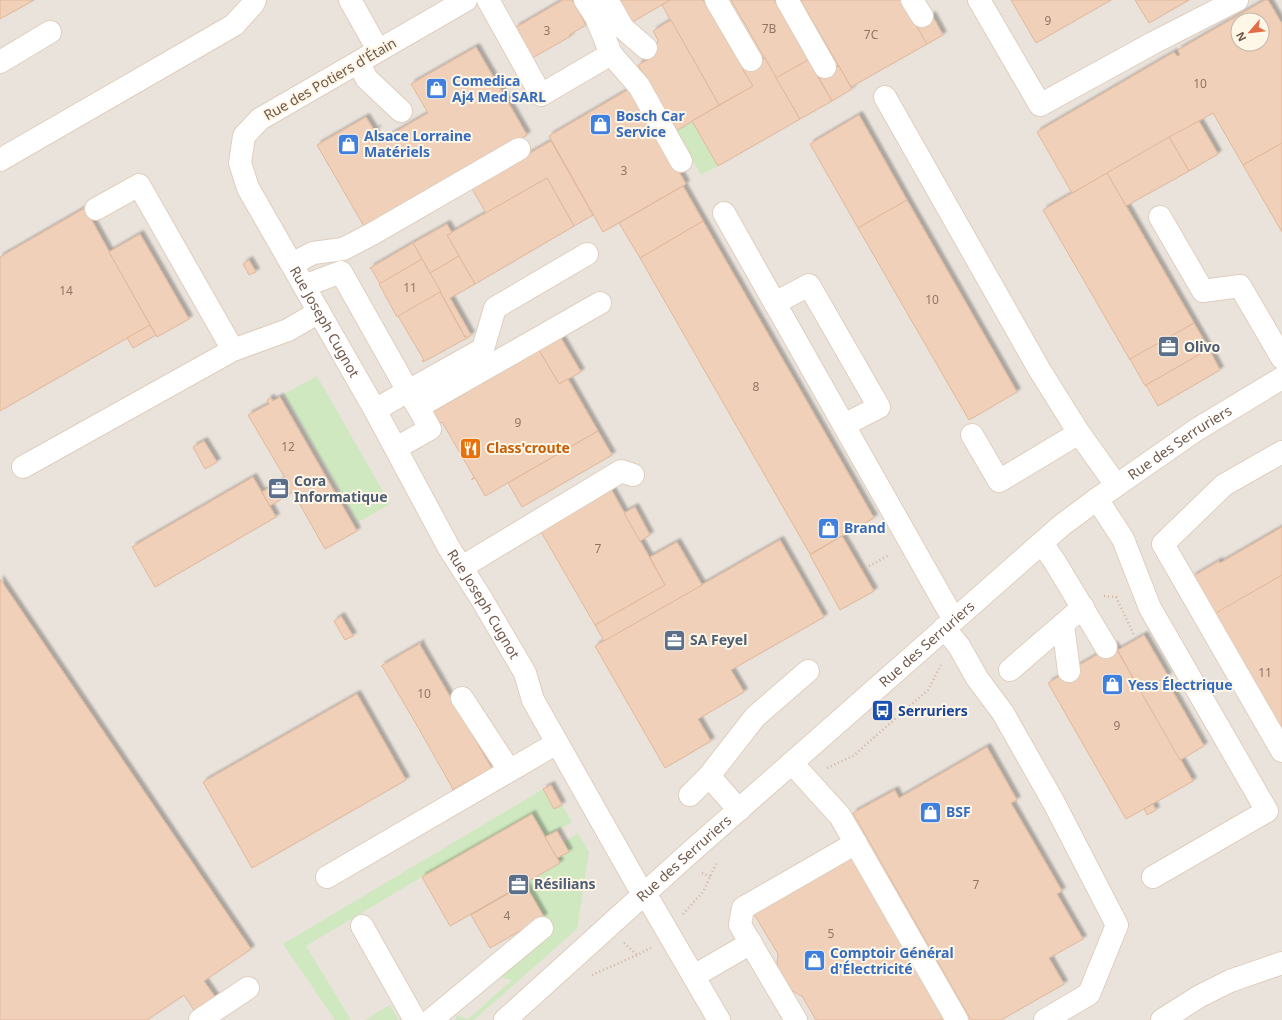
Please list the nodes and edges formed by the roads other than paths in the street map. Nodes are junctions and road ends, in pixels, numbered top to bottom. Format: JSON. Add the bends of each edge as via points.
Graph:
{"nodes":[{"id":1,"x":255,"y":0,"type":"edge"},
{"id":2,"x":350,"y":0,"type":"edge"},
{"id":3,"x":466,"y":0,"type":"edge"},
{"id":4,"x":488,"y":0,"type":"edge"},
{"id":5,"x":585,"y":0,"type":"edge"},
{"id":6,"x":607,"y":0,"type":"edge"},
{"id":7,"x":716,"y":0,"type":"edge"},
{"id":8,"x":787,"y":0,"type":"edge"},
{"id":9,"x":979,"y":0,"type":"edge"},
{"id":10,"x":1237,"y":0,"type":"edge"},
{"id":11,"x":50,"y":32,"type":"dead end"},
{"id":12,"x":646,"y":48,"type":"dead end"},
{"id":13,"x":378,"y":50,"type":"junction"},
{"id":14,"x":612,"y":54,"type":"junction"},
{"id":15,"x":751,"y":60,"type":"dead end"},
{"id":16,"x":0,"y":62,"type":"edge"},
{"id":17,"x":358,"y":63,"type":"junction"},
{"id":18,"x":825,"y":67,"type":"dead end"},
{"id":19,"x":886,"y":97,"type":"dead end"},
{"id":20,"x":401,"y":111,"type":"dead end"},
{"id":21,"x":519,"y":149,"type":"dead end"},
{"id":22,"x":0,"y":160,"type":"edge"},
{"id":23,"x":681,"y":161,"type":"dead end"},
{"id":24,"x":248,"y":188,"type":"joint"},
{"id":25,"x":96,"y":209,"type":"dead end"},
{"id":26,"x":724,"y":213,"type":"dead end"},
{"id":27,"x":1160,"y":218,"type":"dead end"},
{"id":28,"x":587,"y":254,"type":"dead end"},
{"id":29,"x":292,"y":264,"type":"junction"},
{"id":30,"x":304,"y":286,"type":"junction"},
{"id":31,"x":600,"y":303,"type":"dead end"},
{"id":32,"x":775,"y":303,"type":"junction"},
{"id":33,"x":319,"y":312,"type":"junction"},
{"id":34,"x":233,"y":350,"type":"junction"},
{"id":35,"x":1282,"y":358,"type":"edge"},
{"id":36,"x":1282,"y":378,"type":"edge"},
{"id":37,"x":413,"y":399,"type":"junction"},
{"id":38,"x":375,"y":410,"type":"junction"},
{"id":39,"x":844,"y":426,"type":"junction"},
{"id":40,"x":1079,"y":433,"type":"junction"},
{"id":41,"x":972,"y":435,"type":"dead end"},
{"id":42,"x":396,"y":448,"type":"junction"},
{"id":43,"x":1282,"y":452,"type":"edge"},
{"id":44,"x":23,"y":467,"type":"dead end"},
{"id":45,"x":633,"y":475,"type":"dead end"},
{"id":46,"x":1116,"y":485,"type":"junction"},
{"id":47,"x":1096,"y":499,"type":"junction"},
{"id":48,"x":1042,"y":543,"type":"junction"},
{"id":49,"x":462,"y":567,"type":"junction"},
{"id":50,"x":1083,"y":607,"type":"junction"},
{"id":51,"x":949,"y":624,"type":"junction"},
{"id":52,"x":1063,"y":624,"type":"junction"},
{"id":53,"x":1106,"y":647,"type":"dead end"},
{"id":54,"x":1010,"y":670,"type":"dead end"},
{"id":55,"x":808,"y":671,"type":"dead end"},
{"id":56,"x":1070,"y":671,"type":"dead end"},
{"id":57,"x":462,"y":698,"type":"dead end"},
{"id":58,"x":557,"y":743,"type":"junction"},
{"id":59,"x":1282,"y":751,"type":"edge"},
{"id":60,"x":792,"y":762,"type":"junction"},
{"id":61,"x":509,"y":770,"type":"junction"},
{"id":62,"x":709,"y":776,"type":"junction"},
{"id":63,"x":690,"y":795,"type":"dead end"},
{"id":64,"x":739,"y":810,"type":"junction"},
{"id":65,"x":856,"y":843,"type":"junction"},
{"id":66,"x":327,"y":876,"type":"dead end"},
{"id":67,"x":1153,"y":877,"type":"dead end"},
{"id":68,"x":645,"y":894,"type":"junction"},
{"id":69,"x":362,"y":926,"type":"dead end"},
{"id":70,"x":542,"y":928,"type":"dead end"},
{"id":71,"x":751,"y":943,"type":"junction"},
{"id":72,"x":1282,"y":963,"type":"edge"},
{"id":73,"x":694,"y":976,"type":"junction"},
{"id":74,"x":248,"y":988,"type":"dead end"},
{"id":75,"x":200,"y":1020,"type":"edge"},
{"id":76,"x":415,"y":1020,"type":"edge"},
{"id":77,"x":431,"y":1020,"type":"edge"},
{"id":78,"x":505,"y":1020,"type":"edge"},
{"id":79,"x":719,"y":1020,"type":"edge"},
{"id":80,"x":796,"y":1020,"type":"edge"},
{"id":81,"x":957,"y":1020,"type":"edge"},
{"id":82,"x":1045,"y":1020,"type":"edge"},
{"id":83,"x":1162,"y":1020,"type":"edge"}],
"edges":[{"from":1,"to":22,"type":"street","via":[[234,25]]},
{"from":2,"to":13,"type":"street"},
{"from":3,"to":13,"type":"street","name":"Rue des Potiers d'Étain"},
{"from":4,"to":14,"type":"street","via":[[541,95]]},
{"from":5,"to":14,"type":"street","via":[[596,17]]},
{"from":6,"to":12,"type":"street","via":[[623,28]]},
{"from":7,"to":15,"type":"street"},
{"from":8,"to":18,"type":"street"},
{"from":9,"to":10,"type":"street","via":[[1040,105]]},
{"from":11,"to":16,"type":"street"},
{"from":13,"to":17,"type":"street","name":"Rue des Potiers d'Étain"},
{"from":14,"to":23,"type":"street","via":[[639,86]]},
{"from":17,"to":20,"type":"street","via":[[367,78]]},
{"from":17,"to":24,"type":"street","name":"Rue des Potiers d'Étain","via":[[260,119],[244,136],[240,163]]},
{"from":19,"to":40,"type":"street","via":[[1039,369]]},
{"from":21,"to":29,"type":"street","via":[[343,249],[313,253]]},
{"from":24,"to":29,"type":"street","name":"Rue Joseph Cugnot"},
{"from":25,"to":34,"type":"street","via":[[139,185]]},
{"from":26,"to":32,"type":"street"},
{"from":27,"to":35,"type":"street","via":[[1203,291],[1240,286]]},
{"from":28,"to":37,"type":"street","via":[[495,308],[483,350]]},
{"from":29,"to":30,"type":"street","name":"Rue Joseph Cugnot"},
{"from":30,"to":33,"type":"street","name":"Rue Joseph Cugnot"},
{"from":30,"to":37,"type":"street","via":[[341,272]]},
{"from":31,"to":37,"type":"street"},
{"from":32,"to":39,"type":"street"},
{"from":32,"to":39,"type":"street","via":[[809,285],[879,407]]},
{"from":33,"to":34,"type":"street","via":[[288,330]]},
{"from":33,"to":38,"type":"street","name":"Rue Joseph Cugnot"},
{"from":34,"to":44,"type":"street"},
{"from":36,"to":46,"type":"street","name":"Rue des Serruriers","via":[[1196,430]]},
{"from":37,"to":38,"type":"street"},
{"from":37,"to":42,"type":"street","via":[[430,429]]},
{"from":38,"to":42,"type":"street","name":"Rue Joseph Cugnot"},
{"from":39,"to":51,"type":"street","via":[[911,543]]},
{"from":40,"to":41,"type":"street","via":[[999,481]]},
{"from":40,"to":46,"type":"street"},
{"from":42,"to":49,"type":"street","name":"Rue Joseph Cugnot","via":[[449,548]]},
{"from":43,"to":59,"type":"street","via":[[1224,485],[1163,544]]},
{"from":45,"to":49,"type":"street","via":[[621,471]]},
{"from":46,"to":47,"type":"street","name":"Rue des Serruriers"},
{"from":47,"to":48,"type":"street","name":"Rue des Serruriers"},
{"from":47,"to":67,"type":"street","via":[[1123,539],[1150,608],[1267,811]]},
{"from":48,"to":50,"type":"street"},
{"from":48,"to":51,"type":"street","name":"Rue des Serruriers"},
{"from":49,"to":58,"type":"street","name":"Rue Joseph Cugnot","via":[[525,673],[533,700]]},
{"from":50,"to":52,"type":"street"},
{"from":50,"to":53,"type":"street"},
{"from":51,"to":60,"type":"street","name":"Rue des Serruriers"},
{"from":51,"to":82,"type":"street","via":[[977,678],[1003,713],[1054,803],[1117,925],[1089,994]]},
{"from":52,"to":54,"type":"street"},
{"from":52,"to":56,"type":"street"},
{"from":55,"to":62,"type":"street","via":[[755,717]]},
{"from":57,"to":61,"type":"street"},
{"from":58,"to":61,"type":"street"},
{"from":58,"to":68,"type":"street","name":"Rue Joseph Cugnot"},
{"from":60,"to":64,"type":"street","name":"Rue des Serruriers"},
{"from":60,"to":65,"type":"street","via":[[840,816]]},
{"from":61,"to":66,"type":"street"},
{"from":62,"to":63,"type":"street"},
{"from":62,"to":64,"type":"street"},
{"from":64,"to":68,"type":"street","name":"Rue des Serruriers"},
{"from":65,"to":71,"type":"street","via":[[743,908],[740,925]]},
{"from":65,"to":81,"type":"street"},
{"from":68,"to":73,"type":"street","name":"Rue Joseph Cugnot"},
{"from":68,"to":78,"type":"street","name":"Rue des Serruriers"},
{"from":69,"to":76,"type":"street"},
{"from":70,"to":77,"type":"street"},
{"from":71,"to":73,"type":"street"},
{"from":71,"to":80,"type":"street"},
{"from":72,"to":83,"type":"street","via":[[1230,981]]},
{"from":73,"to":79,"type":"street","name":"Rue Joseph Cugnot"},
{"from":74,"to":75,"type":"street"}]}
